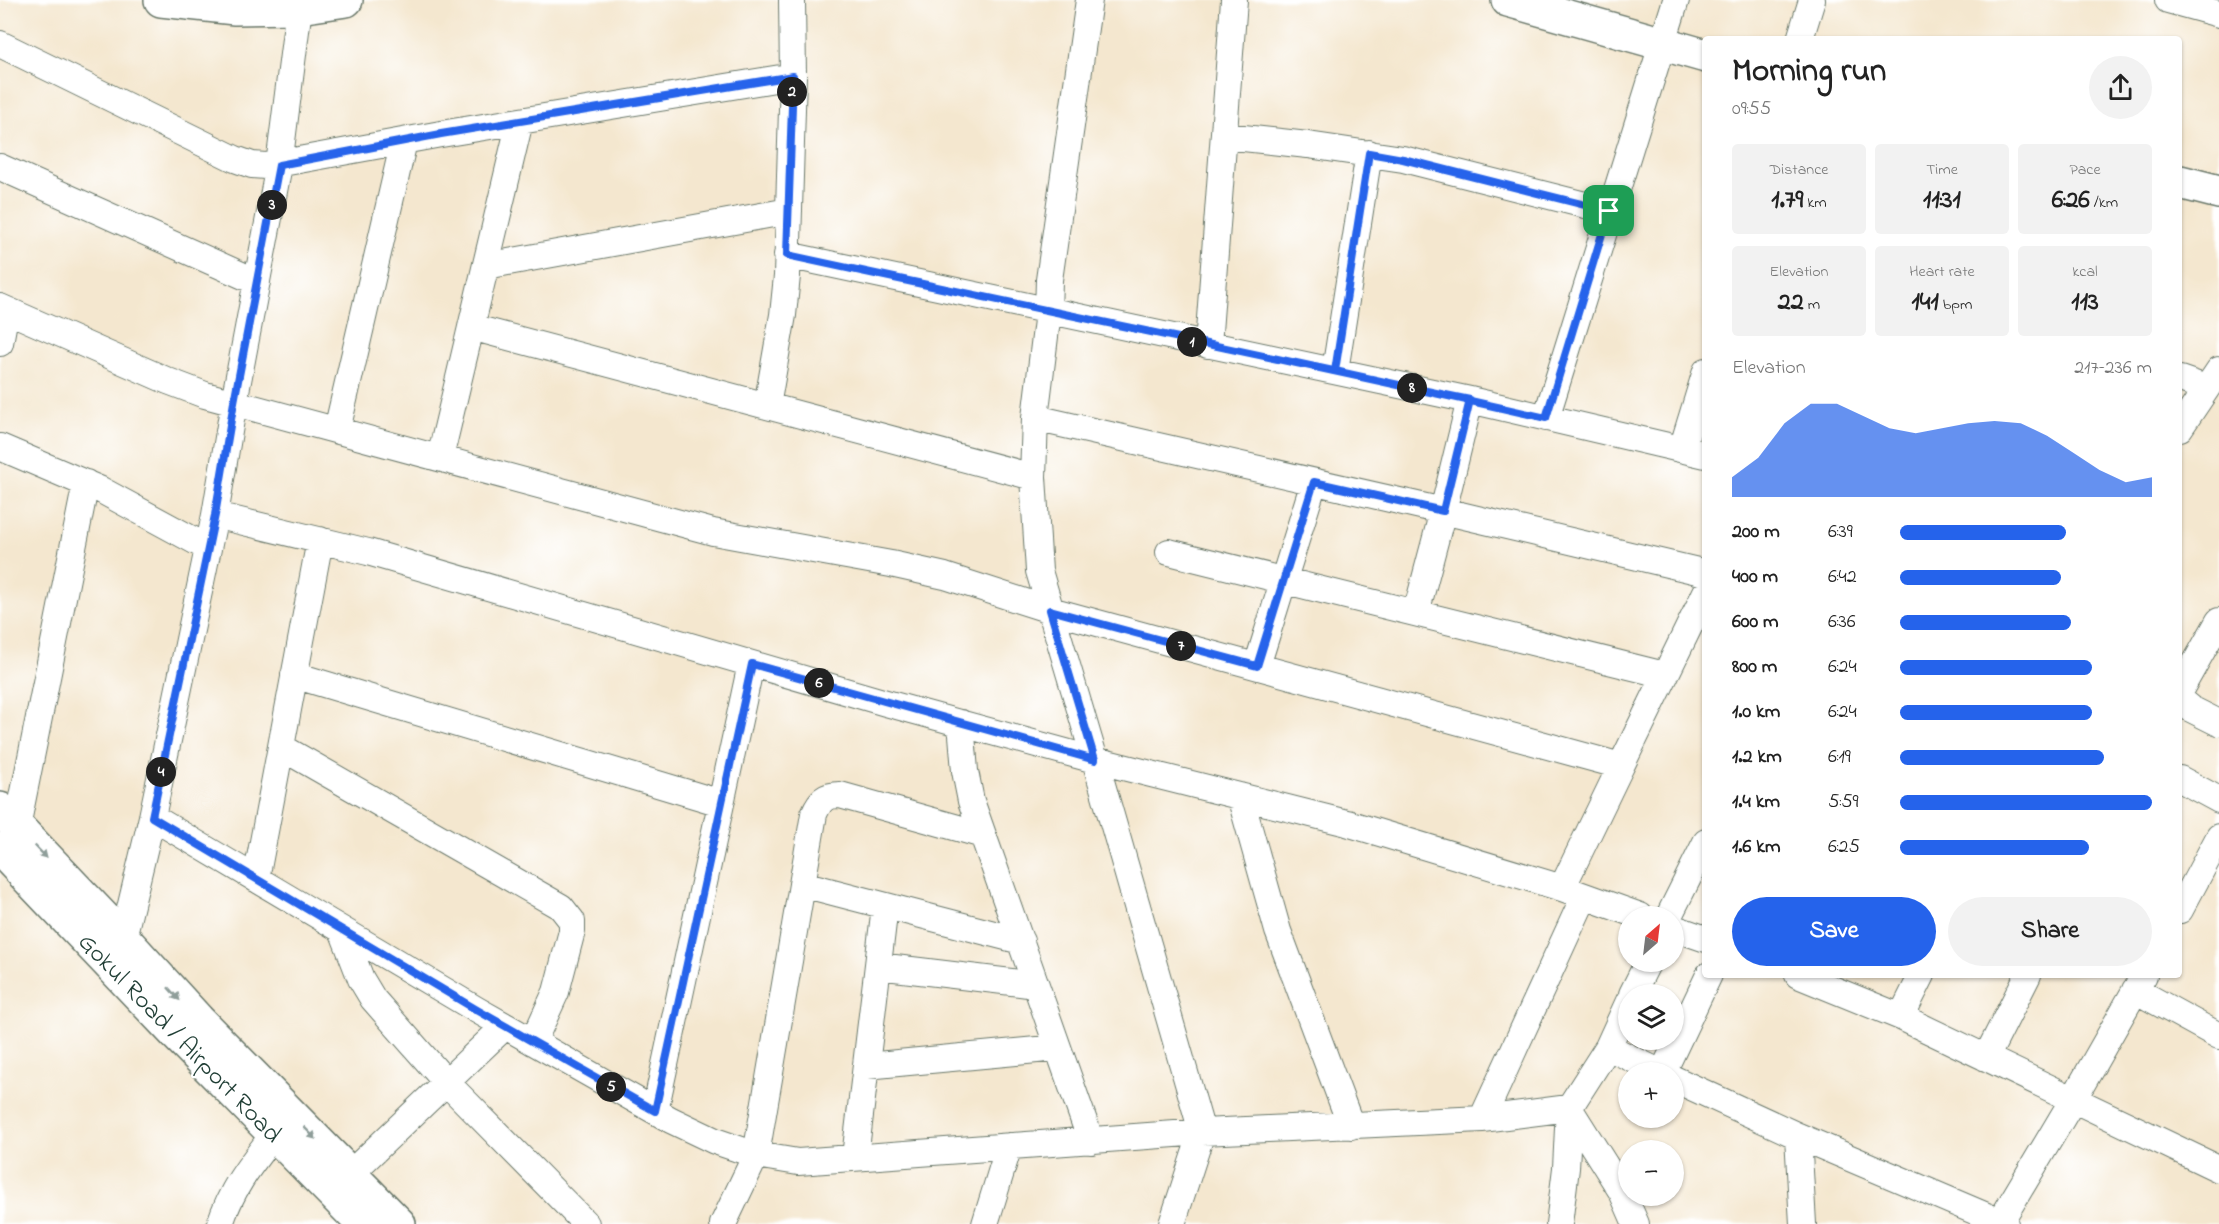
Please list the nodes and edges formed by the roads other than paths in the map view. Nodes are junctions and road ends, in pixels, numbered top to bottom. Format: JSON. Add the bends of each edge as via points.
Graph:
{"nodes":[{"id":1,"x":161,"y":0,"type":"edge"},
{"id":2,"x":345,"y":0,"type":"edge"},
{"id":3,"x":792,"y":0,"type":"edge"},
{"id":4,"x":1089,"y":0,"type":"edge"},
{"id":5,"x":1234,"y":0,"type":"edge"},
{"id":6,"x":1508,"y":0,"type":"edge"},
{"id":7,"x":1676,"y":0,"type":"edge"},
{"id":8,"x":1812,"y":0,"type":"edge"},
{"id":9,"x":2168,"y":0,"type":"edge"},
{"id":10,"x":308,"y":4,"type":"edge"},
{"id":11,"x":2219,"y":14,"type":"edge"},
{"id":12,"x":1801,"y":36,"type":"edge"},
{"id":13,"x":0,"y":44,"type":"edge"},
{"id":14,"x":1664,"y":44,"type":"junction"},
{"id":15,"x":1702,"y":55,"type":"edge"},
{"id":16,"x":793,"y":76,"type":"junction"},
{"id":17,"x":520,"y":121,"type":"junction"},
{"id":18,"x":1225,"y":136,"type":"junction"},
{"id":19,"x":404,"y":141,"type":"junction"},
{"id":20,"x":1369,"y":153,"type":"junction"},
{"id":21,"x":279,"y":165,"type":"junction"},
{"id":22,"x":0,"y":167,"type":"edge"},
{"id":23,"x":2182,"y":183,"type":"edge"},
{"id":24,"x":2219,"y":192,"type":"edge"},
{"id":25,"x":789,"y":211,"type":"junction"},
{"id":26,"x":1609,"y":211,"type":"junction"},
{"id":27,"x":787,"y":255,"type":"junction"},
{"id":28,"x":486,"y":266,"type":"junction"},
{"id":29,"x":257,"y":282,"type":"junction"},
{"id":30,"x":3,"y":308,"type":"edge"},
{"id":31,"x":1048,"y":312,"type":"junction"},
{"id":32,"x":471,"y":327,"type":"junction"},
{"id":33,"x":0,"y":343,"type":"edge"},
{"id":34,"x":1208,"y":345,"type":"junction"},
{"id":35,"x":1335,"y":371,"type":"junction"},
{"id":36,"x":2182,"y":379,"type":"edge"},
{"id":37,"x":2213,"y":379,"type":"edge"},
{"id":38,"x":1702,"y":398,"type":"edge"},
{"id":39,"x":1470,"y":400,"type":"junction"},
{"id":40,"x":234,"y":402,"type":"junction"},
{"id":41,"x":767,"y":406,"type":"junction"},
{"id":42,"x":1035,"y":418,"type":"junction"},
{"id":43,"x":1546,"y":418,"type":"junction"},
{"id":44,"x":2182,"y":425,"type":"edge"},
{"id":45,"x":337,"y":429,"type":"junction"},
{"id":46,"x":0,"y":447,"type":"edge"},
{"id":47,"x":1694,"y":452,"type":"edge"},
{"id":48,"x":440,"y":458,"type":"junction"},
{"id":49,"x":1033,"y":477,"type":"junction"},
{"id":50,"x":1314,"y":482,"type":"junction"},
{"id":51,"x":86,"y":483,"type":"junction"},
{"id":52,"x":1443,"y":511,"type":"junction"},
{"id":53,"x":215,"y":515,"type":"junction"},
{"id":54,"x":320,"y":540,"type":"junction"},
{"id":55,"x":208,"y":548,"type":"junction"},
{"id":56,"x":1169,"y":552,"type":"dead end"},
{"id":57,"x":1702,"y":572,"type":"edge"},
{"id":58,"x":1284,"y":581,"type":"junction"},
{"id":59,"x":1702,"y":600,"type":"edge"},
{"id":60,"x":1050,"y":610,"type":"junction"},
{"id":61,"x":1416,"y":613,"type":"junction"},
{"id":62,"x":2219,"y":621,"type":"edge"},
{"id":63,"x":752,"y":664,"type":"junction"},
{"id":64,"x":1257,"y":666,"type":"junction"},
{"id":65,"x":294,"y":675,"type":"junction"},
{"id":66,"x":1665,"y":675,"type":"junction"},
{"id":67,"x":2182,"y":686,"type":"edge"},
{"id":68,"x":2182,"y":702,"type":"edge"},
{"id":69,"x":961,"y":723,"type":"junction"},
{"id":70,"x":2219,"y":723,"type":"edge"},
{"id":71,"x":280,"y":747,"type":"junction"},
{"id":72,"x":1095,"y":760,"type":"junction"},
{"id":73,"x":1621,"y":766,"type":"junction"},
{"id":74,"x":2182,"y":780,"type":"edge"},
{"id":75,"x":1240,"y":796,"type":"junction"},
{"id":76,"x":2219,"y":800,"type":"edge"},
{"id":77,"x":721,"y":803,"type":"junction"},
{"id":78,"x":152,"y":817,"type":"junction"},
{"id":79,"x":6,"y":829,"type":"edge"},
{"id":80,"x":983,"y":835,"type":"junction"},
{"id":81,"x":2219,"y":837,"type":"edge"},
{"id":82,"x":1702,"y":850,"type":"edge"},
{"id":83,"x":256,"y":879,"type":"junction"},
{"id":84,"x":802,"y":884,"type":"junction"},
{"id":85,"x":1573,"y":893,"type":"junction"},
{"id":86,"x":885,"y":906,"type":"junction"},
{"id":87,"x":1674,"y":906,"type":"edge"},
{"id":88,"x":2182,"y":906,"type":"edge"},
{"id":89,"x":1618,"y":908,"type":"edge"},
{"id":90,"x":342,"y":930,"type":"junction"},
{"id":91,"x":1684,"y":931,"type":"edge"},
{"id":92,"x":1702,"y":938,"type":"edge"},
{"id":93,"x":1020,"y":941,"type":"junction"},
{"id":94,"x":114,"y":948,"type":"junction"},
{"id":95,"x":878,"y":966,"type":"junction"},
{"id":96,"x":1707,"y":978,"type":"edge"},
{"id":97,"x":1811,"y":978,"type":"edge"},
{"id":98,"x":1920,"y":978,"type":"edge"},
{"id":99,"x":2026,"y":978,"type":"edge"},
{"id":100,"x":2140,"y":982,"type":"edge"},
{"id":101,"x":1036,"y":985,"type":"junction"},
{"id":102,"x":1901,"y":1017,"type":"junction"},
{"id":103,"x":1618,"y":1025,"type":"edge"},
{"id":104,"x":505,"y":1026,"type":"junction"},
{"id":105,"x":2219,"y":1036,"type":"edge"},
{"id":106,"x":533,"y":1042,"type":"junction"},
{"id":107,"x":1608,"y":1047,"type":"junction"},
{"id":108,"x":1058,"y":1048,"type":"junction"},
{"id":109,"x":1986,"y":1058,"type":"junction"},
{"id":110,"x":1640,"y":1062,"type":"edge"},
{"id":111,"x":1666,"y":1062,"type":"edge"},
{"id":112,"x":866,"y":1066,"type":"junction"},
{"id":113,"x":446,"y":1082,"type":"junction"},
{"id":114,"x":1684,"y":1084,"type":"edge"},
{"id":115,"x":2074,"y":1098,"type":"junction"},
{"id":116,"x":1569,"y":1108,"type":"junction"},
{"id":117,"x":655,"y":1111,"type":"junction"},
{"id":118,"x":1482,"y":1119,"type":"junction"},
{"id":119,"x":1351,"y":1126,"type":"junction"},
{"id":120,"x":1202,"y":1132,"type":"junction"},
{"id":121,"x":274,"y":1134,"type":"junction"},
{"id":122,"x":1798,"y":1136,"type":"junction"},
{"id":123,"x":1091,"y":1141,"type":"junction"},
{"id":124,"x":1009,"y":1146,"type":"junction"},
{"id":125,"x":756,"y":1155,"type":"junction"},
{"id":126,"x":855,"y":1157,"type":"junction"},
{"id":127,"x":2219,"y":1169,"type":"edge"},
{"id":128,"x":350,"y":1174,"type":"junction"},
{"id":129,"x":2001,"y":1223,"type":"edge"},
{"id":130,"x":220,"y":1224,"type":"edge"},
{"id":131,"x":363,"y":1224,"type":"edge"},
{"id":132,"x":399,"y":1224,"type":"edge"},
{"id":133,"x":586,"y":1224,"type":"edge"},
{"id":134,"x":723,"y":1224,"type":"edge"},
{"id":135,"x":985,"y":1224,"type":"edge"},
{"id":136,"x":1172,"y":1224,"type":"edge"},
{"id":137,"x":1559,"y":1224,"type":"edge"},
{"id":138,"x":1636,"y":1224,"type":"edge"},
{"id":139,"x":1803,"y":1224,"type":"edge"}],
"edges":[{"from":1,"to":10,"type":"main road","via":[[235,8]]},
{"from":2,"to":10,"type":"main road"},
{"from":3,"to":16,"type":"street"},
{"from":4,"to":31,"type":"street","via":[[1049,280]]},
{"from":5,"to":18,"type":"street"},
{"from":6,"to":14,"type":"main road"},
{"from":7,"to":14,"type":"street"},
{"from":8,"to":12,"type":"street"},
{"from":9,"to":11,"type":"street"},
{"from":10,"to":21,"type":"street"},
{"from":13,"to":21,"type":"street","via":[[236,159],[252,165]]},
{"from":14,"to":15,"type":"main road"},
{"from":14,"to":26,"type":"street"},
{"from":16,"to":17,"type":"street"},
{"from":16,"to":25,"type":"street"},
{"from":17,"to":19,"type":"street"},
{"from":17,"to":28,"type":"street"},
{"from":18,"to":20,"type":"street"},
{"from":18,"to":34,"type":"street"},
{"from":19,"to":21,"type":"street"},
{"from":19,"to":45,"type":"street"},
{"from":20,"to":26,"type":"street"},
{"from":20,"to":35,"type":"street"},
{"from":21,"to":29,"type":"street"},
{"from":22,"to":29,"type":"street"},
{"from":23,"to":24,"type":"main road"},
{"from":25,"to":27,"type":"street"},
{"from":25,"to":28,"type":"street"},
{"from":26,"to":43,"type":"street"},
{"from":27,"to":31,"type":"street"},
{"from":27,"to":41,"type":"street","via":[[783,315]]},
{"from":28,"to":32,"type":"street"},
{"from":29,"to":40,"type":"street"},
{"from":30,"to":33,"type":"street"},
{"from":30,"to":40,"type":"street","via":[[168,381]]},
{"from":31,"to":34,"type":"street"},
{"from":31,"to":42,"type":"street"},
{"from":32,"to":41,"type":"street"},
{"from":32,"to":48,"type":"street"},
{"from":34,"to":35,"type":"street"},
{"from":35,"to":39,"type":"street"},
{"from":36,"to":37,"type":"street"},
{"from":37,"to":44,"type":"street"},
{"from":38,"to":47,"type":"street"},
{"from":39,"to":43,"type":"street"},
{"from":39,"to":52,"type":"street"},
{"from":40,"to":45,"type":"street"},
{"from":40,"to":53,"type":"street"},
{"from":41,"to":49,"type":"street"},
{"from":42,"to":49,"type":"street"},
{"from":42,"to":50,"type":"street"},
{"from":43,"to":47,"type":"street"},
{"from":45,"to":48,"type":"street"},
{"from":46,"to":51,"type":"street"},
{"from":48,"to":60,"type":"street","via":[[713,532],[945,576]]},
{"from":49,"to":60,"type":"street","via":[[1039,571]]},
{"from":50,"to":52,"type":"street"},
{"from":50,"to":58,"type":"street"},
{"from":51,"to":55,"type":"street"},
{"from":51,"to":79,"type":"street"},
{"from":52,"to":57,"type":"street"},
{"from":52,"to":61,"type":"street"},
{"from":53,"to":54,"type":"street"},
{"from":53,"to":55,"type":"street"},
{"from":54,"to":63,"type":"street"},
{"from":54,"to":65,"type":"street"},
{"from":55,"to":78,"type":"street"},
{"from":56,"to":58,"type":"street"},
{"from":58,"to":61,"type":"street"},
{"from":58,"to":64,"type":"street"},
{"from":59,"to":66,"type":"street"},
{"from":60,"to":64,"type":"street"},
{"from":60,"to":72,"type":"street"},
{"from":61,"to":66,"type":"street"},
{"from":62,"to":67,"type":"street"},
{"from":63,"to":69,"type":"street"},
{"from":63,"to":77,"type":"street"},
{"from":64,"to":73,"type":"street"},
{"from":65,"to":71,"type":"street"},
{"from":65,"to":77,"type":"street"},
{"from":66,"to":73,"type":"street"},
{"from":68,"to":70,"type":"street"},
{"from":69,"to":72,"type":"street"},
{"from":69,"to":80,"type":"street","via":[[965,771]]},
{"from":71,"to":83,"type":"street"},
{"from":71,"to":106,"type":"street","via":[[568,914],[572,931],[556,992]]},
{"from":72,"to":75,"type":"street"},
{"from":72,"to":120,"type":"street"},
{"from":73,"to":85,"type":"street"},
{"from":74,"to":76,"type":"street"},
{"from":75,"to":85,"type":"street","via":[[1347,823]]},
{"from":75,"to":119,"type":"street","via":[[1278,931]]},
{"from":77,"to":117,"type":"street"},
{"from":78,"to":83,"type":"street"},
{"from":78,"to":94,"type":"street"},
{"from":79,"to":94,"type":"main road","name":"Gokul Road / Airport Road"},
{"from":80,"to":84,"type":"street","via":[[840,795],[827,795],[814,814]]},
{"from":80,"to":93,"type":"street"},
{"from":81,"to":88,"type":"street"},
{"from":82,"to":87,"type":"street"},
{"from":83,"to":90,"type":"street"},
{"from":84,"to":86,"type":"street"},
{"from":84,"to":125,"type":"street"},
{"from":85,"to":89,"type":"street"},
{"from":85,"to":118,"type":"street"},
{"from":86,"to":93,"type":"street"},
{"from":86,"to":95,"type":"street"},
{"from":90,"to":104,"type":"street"},
{"from":90,"to":113,"type":"street","via":[[373,999]]},
{"from":91,"to":92,"type":"street"},
{"from":93,"to":101,"type":"street"},
{"from":94,"to":121,"type":"main road","name":"Gokul Road / Airport Road"},
{"from":94,"to":128,"type":"main road","one_way":true,"via":[[198,1020]]},
{"from":95,"to":101,"type":"street"},
{"from":95,"to":112,"type":"street"},
{"from":96,"to":111,"type":"street"},
{"from":97,"to":102,"type":"street"},
{"from":98,"to":102,"type":"street"},
{"from":99,"to":109,"type":"street"},
{"from":100,"to":105,"type":"street"},
{"from":100,"to":115,"type":"street"},
{"from":101,"to":108,"type":"street"},
{"from":102,"to":109,"type":"street"},
{"from":103,"to":107,"type":"street"},
{"from":104,"to":106,"type":"street"},
{"from":104,"to":113,"type":"street"},
{"from":106,"to":117,"type":"street"},
{"from":107,"to":110,"type":"street"},
{"from":107,"to":116,"type":"street"},
{"from":108,"to":112,"type":"street"},
{"from":108,"to":123,"type":"street"},
{"from":109,"to":115,"type":"street"},
{"from":112,"to":126,"type":"street"},
{"from":113,"to":128,"type":"street"},
{"from":113,"to":133,"type":"street"},
{"from":114,"to":122,"type":"street"},
{"from":115,"to":127,"type":"street"},
{"from":115,"to":129,"type":"street"},
{"from":116,"to":118,"type":"street"},
{"from":116,"to":137,"type":"street"},
{"from":116,"to":138,"type":"street","via":[[1622,1192]]},
{"from":117,"to":125,"type":"street","via":[[715,1141]]},
{"from":118,"to":119,"type":"street"},
{"from":119,"to":120,"type":"street"},
{"from":120,"to":123,"type":"street"},
{"from":120,"to":136,"type":"street"},
{"from":121,"to":130,"type":"street","via":[[240,1178]]},
{"from":121,"to":131,"type":"main road","name":"Gokul Road / Airport Road"},
{"from":122,"to":129,"type":"street"},
{"from":122,"to":139,"type":"street"},
{"from":123,"to":124,"type":"street"},
{"from":124,"to":126,"type":"street"},
{"from":124,"to":135,"type":"street"},
{"from":125,"to":126,"type":"street","via":[[798,1162]]},
{"from":125,"to":134,"type":"street"},
{"from":128,"to":132,"type":"main road"}]}
